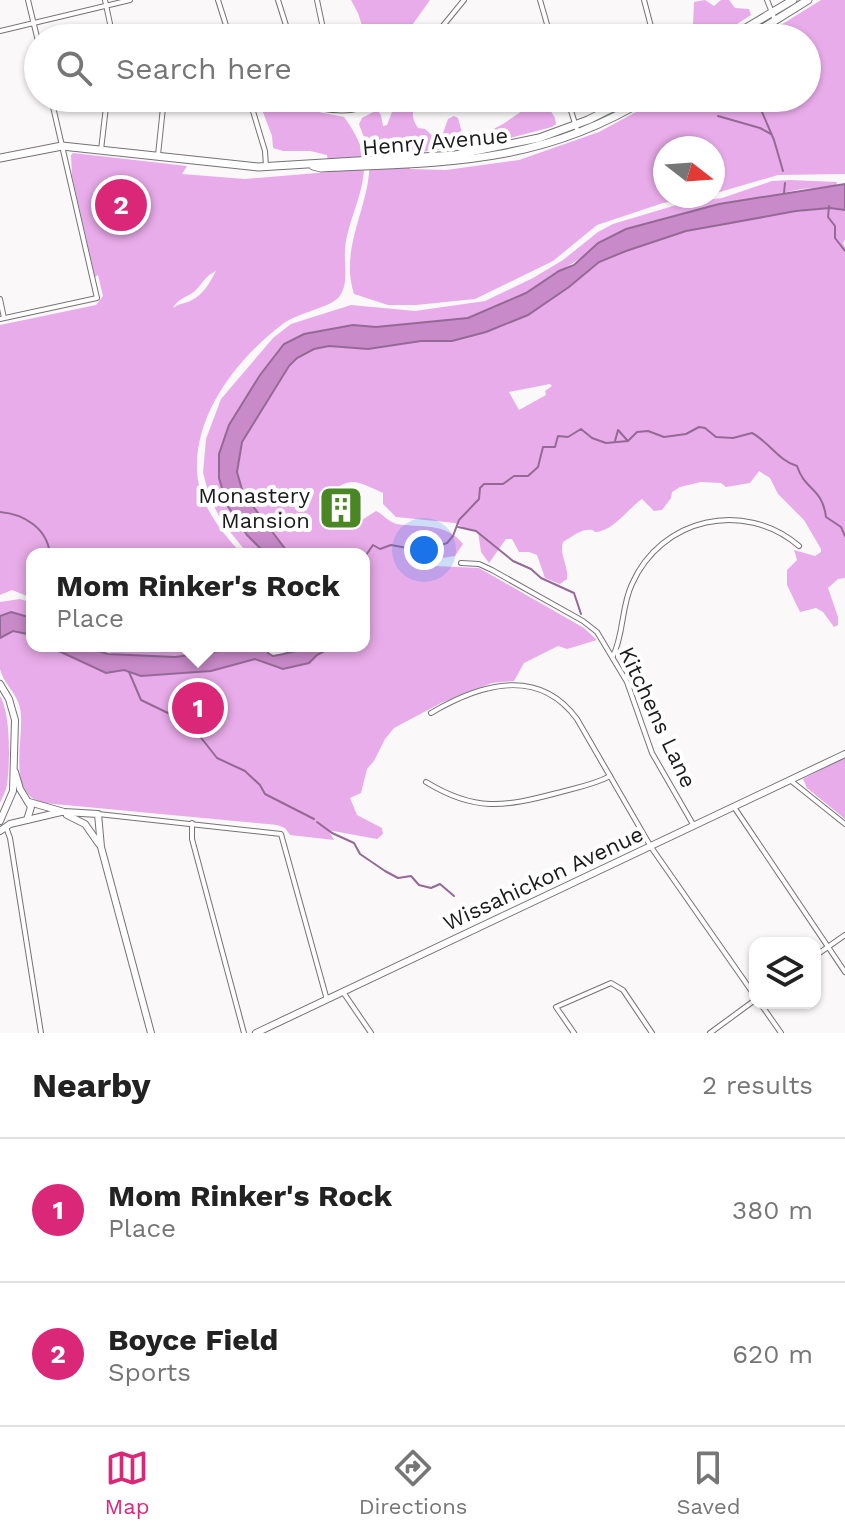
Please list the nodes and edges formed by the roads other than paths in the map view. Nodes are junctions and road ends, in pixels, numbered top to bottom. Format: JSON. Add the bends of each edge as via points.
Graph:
{"nodes":[{"id":1,"x":28,"y":0,"type":"edge"},
{"id":2,"x":130,"y":0,"type":"edge"},
{"id":3,"x":218,"y":0,"type":"edge"},
{"id":4,"x":278,"y":0,"type":"edge"},
{"id":5,"x":317,"y":0,"type":"edge"},
{"id":6,"x":464,"y":0,"type":"edge"},
{"id":7,"x":540,"y":0,"type":"edge"},
{"id":8,"x":644,"y":0,"type":"edge"},
{"id":9,"x":767,"y":0,"type":"edge"},
{"id":10,"x":793,"y":0,"type":"edge"},
{"id":11,"x":808,"y":0,"type":"edge"},
{"id":12,"x":105,"y":3,"type":"edge"},
{"id":13,"x":773,"y":17,"type":"junction"},
{"id":14,"x":34,"y":23,"type":"junction"},
{"id":15,"x":30,"y":24,"type":"edge"},
{"id":16,"x":110,"y":24,"type":"edge"},
{"id":17,"x":226,"y":24,"type":"edge"},
{"id":18,"x":286,"y":24,"type":"edge"},
{"id":19,"x":324,"y":24,"type":"edge"},
{"id":20,"x":446,"y":24,"type":"edge"},
{"id":21,"x":547,"y":24,"type":"edge"},
{"id":22,"x":650,"y":24,"type":"edge"},
{"id":23,"x":758,"y":24,"type":"edge"},
{"id":24,"x":764,"y":24,"type":"edge"},
{"id":25,"x":24,"y":25,"type":"edge"},
{"id":26,"x":0,"y":31,"type":"edge"},
{"id":27,"x":54,"y":112,"type":"edge"},
{"id":28,"x":105,"y":112,"type":"edge"},
{"id":29,"x":163,"y":112,"type":"edge"},
{"id":30,"x":253,"y":112,"type":"edge"},
{"id":31,"x":571,"y":112,"type":"edge"},
{"id":32,"x":608,"y":112,"type":"edge"},
{"id":33,"x":616,"y":112,"type":"edge"},
{"id":34,"x":576,"y":130,"type":"junction"},
{"id":35,"x":62,"y":146,"type":"junction"},
{"id":36,"x":101,"y":150,"type":"junction"},
{"id":37,"x":158,"y":156,"type":"junction"},
{"id":38,"x":0,"y":158,"type":"edge"},
{"id":39,"x":266,"y":167,"type":"junction"},
{"id":40,"x":0,"y":299,"type":"edge"},
{"id":41,"x":2,"y":319,"type":"edge"},
{"id":42,"x":799,"y":546,"type":"dead end"},
{"id":43,"x":461,"y":563,"type":"dead end"},
{"id":44,"x":613,"y":656,"type":"junction"},
{"id":45,"x":0,"y":684,"type":"edge"},
{"id":46,"x":431,"y":713,"type":"dead end"},
{"id":47,"x":845,"y":754,"type":"edge"},
{"id":48,"x":14,"y":765,"type":"junction"},
{"id":49,"x":610,"y":776,"type":"junction"},
{"id":50,"x":790,"y":780,"type":"junction"},
{"id":51,"x":426,"y":782,"type":"dead end"},
{"id":52,"x":10,"y":799,"type":"junction"},
{"id":53,"x":28,"y":801,"type":"junction"},
{"id":54,"x":5,"y":806,"type":"junction"},
{"id":55,"x":734,"y":807,"type":"junction"},
{"id":56,"x":64,"y":812,"type":"junction"},
{"id":57,"x":54,"y":813,"type":"junction"},
{"id":58,"x":98,"y":814,"type":"junction"},
{"id":59,"x":26,"y":820,"type":"junction"},
{"id":60,"x":17,"y":822,"type":"junction"},
{"id":61,"x":192,"y":823,"type":"junction"},
{"id":62,"x":845,"y":824,"type":"edge"},
{"id":63,"x":2,"y":826,"type":"edge"},
{"id":64,"x":694,"y":826,"type":"junction"},
{"id":65,"x":101,"y":847,"type":"junction"},
{"id":66,"x":651,"y":847,"type":"junction"},
{"id":67,"x":845,"y":935,"type":"edge"},
{"id":68,"x":828,"y":947,"type":"junction"},
{"id":69,"x":821,"y":952,"type":"edge"},
{"id":70,"x":845,"y":972,"type":"edge"},
{"id":71,"x":749,"y":988,"type":"edge"},
{"id":72,"x":343,"y":992,"type":"junction"},
{"id":73,"x":327,"y":1000,"type":"junction"},
{"id":74,"x":749,"y":1006,"type":"edge"},
{"id":75,"x":764,"y":1009,"type":"edge"},
{"id":76,"x":41,"y":1033,"type":"edge"},
{"id":77,"x":151,"y":1033,"type":"edge"},
{"id":78,"x":244,"y":1033,"type":"edge"},
{"id":79,"x":256,"y":1033,"type":"edge"},
{"id":80,"x":371,"y":1033,"type":"edge"},
{"id":81,"x":574,"y":1033,"type":"edge"},
{"id":82,"x":652,"y":1033,"type":"edge"},
{"id":83,"x":710,"y":1033,"type":"edge"},
{"id":84,"x":781,"y":1033,"type":"edge"}],
"edges":[{"from":1,"to":14,"type":"street"},
{"from":2,"to":12,"type":"street"},
{"from":3,"to":17,"type":"street"},
{"from":4,"to":18,"type":"street"},
{"from":5,"to":19,"type":"street"},
{"from":6,"to":20,"type":"street"},
{"from":7,"to":21,"type":"street"},
{"from":8,"to":22,"type":"street"},
{"from":9,"to":13,"type":"street"},
{"from":10,"to":13,"type":"main road"},
{"from":11,"to":13,"type":"main road"},
{"from":12,"to":14,"type":"street"},
{"from":12,"to":16,"type":"street"},
{"from":13,"to":23,"type":"main road"},
{"from":13,"to":24,"type":"main road"},
{"from":14,"to":15,"type":"street"},
{"from":25,"to":26,"type":"street"},
{"from":27,"to":35,"type":"street"},
{"from":28,"to":36,"type":"street"},
{"from":29,"to":37,"type":"street"},
{"from":30,"to":39,"type":"street"},
{"from":31,"to":34,"type":"street"},
{"from":32,"to":34,"type":"main road","name":"Henry Avenue"},
{"from":33,"to":34,"type":"main road","name":"Henry Avenue"},
{"from":34,"to":39,"type":"main road","name":"Henry Avenue","via":[[507,155],[471,160]]},
{"from":35,"to":36,"type":"main road","name":"Henry Avenue"},
{"from":35,"to":38,"type":"main road","name":"Henry Avenue"},
{"from":35,"to":41,"type":"street","via":[[97,298]]},
{"from":36,"to":37,"type":"main road","name":"Henry Avenue"},
{"from":37,"to":39,"type":"main road","name":"Henry Avenue"},
{"from":40,"to":41,"type":"street"},
{"from":42,"to":44,"type":"street","via":[[778,530],[747,520],[707,522],[680,532],[656,549],[636,575]]},
{"from":43,"to":44,"type":"street","name":"Kitchens Lane","via":[[492,570],[583,621]]},
{"from":44,"to":64,"type":"street","name":"Kitchens Lane","via":[[652,753]]},
{"from":45,"to":48,"type":"street","via":[[14,715]]},
{"from":46,"to":49,"type":"street","via":[[494,687],[535,687],[571,711]]},
{"from":47,"to":50,"type":"street","name":"Wissahickon Avenue"},
{"from":48,"to":52,"type":"street"},
{"from":48,"to":53,"type":"street"},
{"from":49,"to":51,"type":"street","via":[[491,806],[462,800]]},
{"from":49,"to":66,"type":"street"},
{"from":50,"to":55,"type":"street","name":"Wissahickon Avenue"},
{"from":50,"to":62,"type":"street"},
{"from":52,"to":53,"type":"street","via":[[20,796]]},
{"from":52,"to":54,"type":"street"},
{"from":53,"to":56,"type":"street"},
{"from":53,"to":59,"type":"street","via":[[31,813]]},
{"from":54,"to":60,"type":"street","via":[[8,817]]},
{"from":54,"to":63,"type":"street"},
{"from":55,"to":64,"type":"street","name":"Wissahickon Avenue"},
{"from":55,"to":68,"type":"street"},
{"from":56,"to":57,"type":"street"},
{"from":56,"to":58,"type":"street"},
{"from":57,"to":59,"type":"street"},
{"from":57,"to":65,"type":"street","via":[[80,820]]},
{"from":58,"to":61,"type":"street"},
{"from":58,"to":65,"type":"street"},
{"from":59,"to":60,"type":"street"},
{"from":60,"to":63,"type":"street"},
{"from":61,"to":73,"type":"street","via":[[280,833]]},
{"from":61,"to":78,"type":"street"},
{"from":63,"to":76,"type":"street","via":[[10,838]]},
{"from":64,"to":66,"type":"street","name":"Wissahickon Avenue"},
{"from":65,"to":77,"type":"street"},
{"from":66,"to":71,"type":"street"},
{"from":66,"to":72,"type":"street","name":"Wissahickon Avenue"},
{"from":67,"to":68,"type":"street"},
{"from":68,"to":69,"type":"street"},
{"from":68,"to":70,"type":"street"},
{"from":72,"to":73,"type":"street","name":"Wissahickon Avenue"},
{"from":72,"to":80,"type":"street"},
{"from":73,"to":79,"type":"street","name":"Wissahickon Avenue"},
{"from":74,"to":83,"type":"street"},
{"from":75,"to":84,"type":"street"},
{"from":81,"to":82,"type":"street","via":[[556,1007],[603,984],[623,990]]}]}
